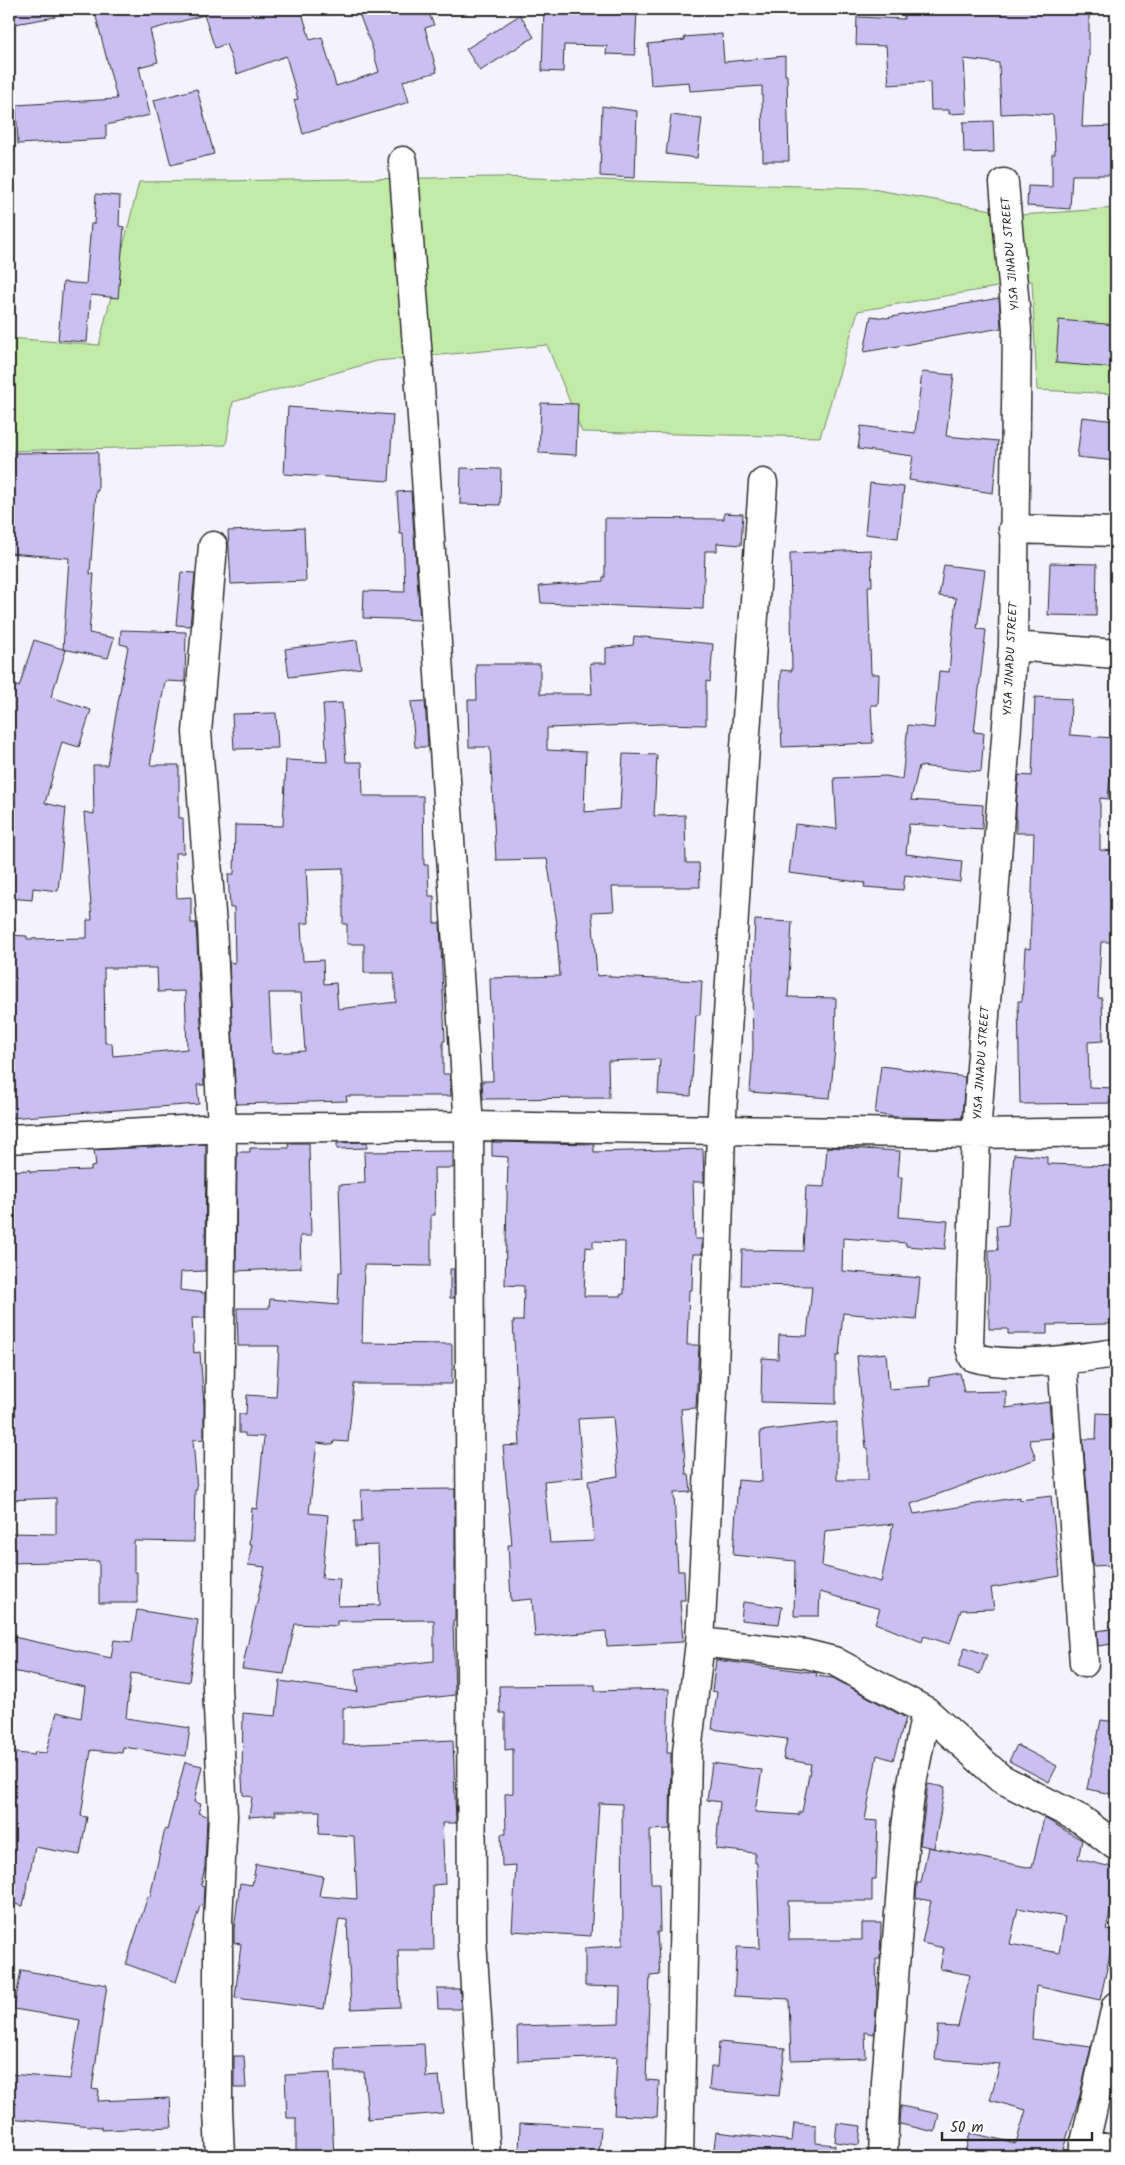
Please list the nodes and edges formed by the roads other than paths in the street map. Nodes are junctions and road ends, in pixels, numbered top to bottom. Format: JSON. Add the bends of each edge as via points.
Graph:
{"nodes":[{"id":1,"x":403,"y":161,"type":"dead end"},
{"id":2,"x":1004,"y":183,"type":"dead end"},
{"id":3,"x":764,"y":483,"type":"dead end"},
{"id":4,"x":1014,"y":529,"type":"junction"},
{"id":5,"x":1116,"y":532,"type":"edge"},
{"id":6,"x":213,"y":546,"type":"dead end"},
{"id":7,"x":1012,"y":646,"type":"junction"},
{"id":8,"x":1116,"y":654,"type":"edge"},
{"id":9,"x":468,"y":1126,"type":"junction"},
{"id":10,"x":222,"y":1128,"type":"junction"},
{"id":11,"x":721,"y":1131,"type":"junction"},
{"id":12,"x":1116,"y":1132,"type":"edge"},
{"id":13,"x":976,"y":1134,"type":"junction"},
{"id":14,"x":9,"y":1139,"type":"edge"},
{"id":15,"x":1116,"y":1353,"type":"edge"},
{"id":16,"x":1062,"y":1360,"type":"junction"},
{"id":17,"x":700,"y":1642,"type":"junction"},
{"id":18,"x":1084,"y":1664,"type":"dead end"},
{"id":19,"x":926,"y":1711,"type":"junction"},
{"id":20,"x":1116,"y":1846,"type":"edge"},
{"id":21,"x":1116,"y":2006,"type":"edge"},
{"id":22,"x":1083,"y":2150,"type":"edge"},
{"id":23,"x":1116,"y":2150,"type":"edge"},
{"id":24,"x":220,"y":2156,"type":"edge"},
{"id":25,"x":486,"y":2156,"type":"edge"},
{"id":26,"x":679,"y":2156,"type":"edge"},
{"id":27,"x":883,"y":2156,"type":"edge"}],
"edges":[{"from":1,"to":9,"type":"street"},
{"from":2,"to":4,"type":"street","name":"YISA JINADU STREET","via":[[1017,328]]},
{"from":3,"to":11,"type":"street"},
{"from":4,"to":5,"type":"street"},
{"from":4,"to":7,"type":"street","name":"YISA JINADU STREET"},
{"from":6,"to":10,"type":"street","via":[[197,732],[212,926]]},
{"from":7,"to":8,"type":"street"},
{"from":7,"to":13,"type":"street","name":"YISA JINADU STREET"},
{"from":9,"to":10,"type":"street"},
{"from":9,"to":11,"type":"street"},
{"from":9,"to":25,"type":"street","via":[[472,1940]]},
{"from":10,"to":14,"type":"street"},
{"from":10,"to":24,"type":"street","via":[[217,1686],[223,1816],[218,1921]]},
{"from":11,"to":13,"type":"street"},
{"from":11,"to":17,"type":"street","via":[[714,1370]]},
{"from":12,"to":13,"type":"street"},
{"from":13,"to":16,"type":"street","name":"YISA JINADU STREET","via":[[969,1344],[973,1357],[989,1362]]},
{"from":15,"to":16,"type":"street"},
{"from":16,"to":18,"type":"street"},
{"from":17,"to":19,"type":"street","via":[[806,1654],[834,1661]]},
{"from":17,"to":26,"type":"street","via":[[687,1752]]},
{"from":19,"to":20,"type":"street","via":[[1000,1778],[1082,1820]]},
{"from":19,"to":27,"type":"street","via":[[905,1836]]},
{"from":21,"to":22,"type":"street"},
{"from":22,"to":23,"type":"street"}]}
